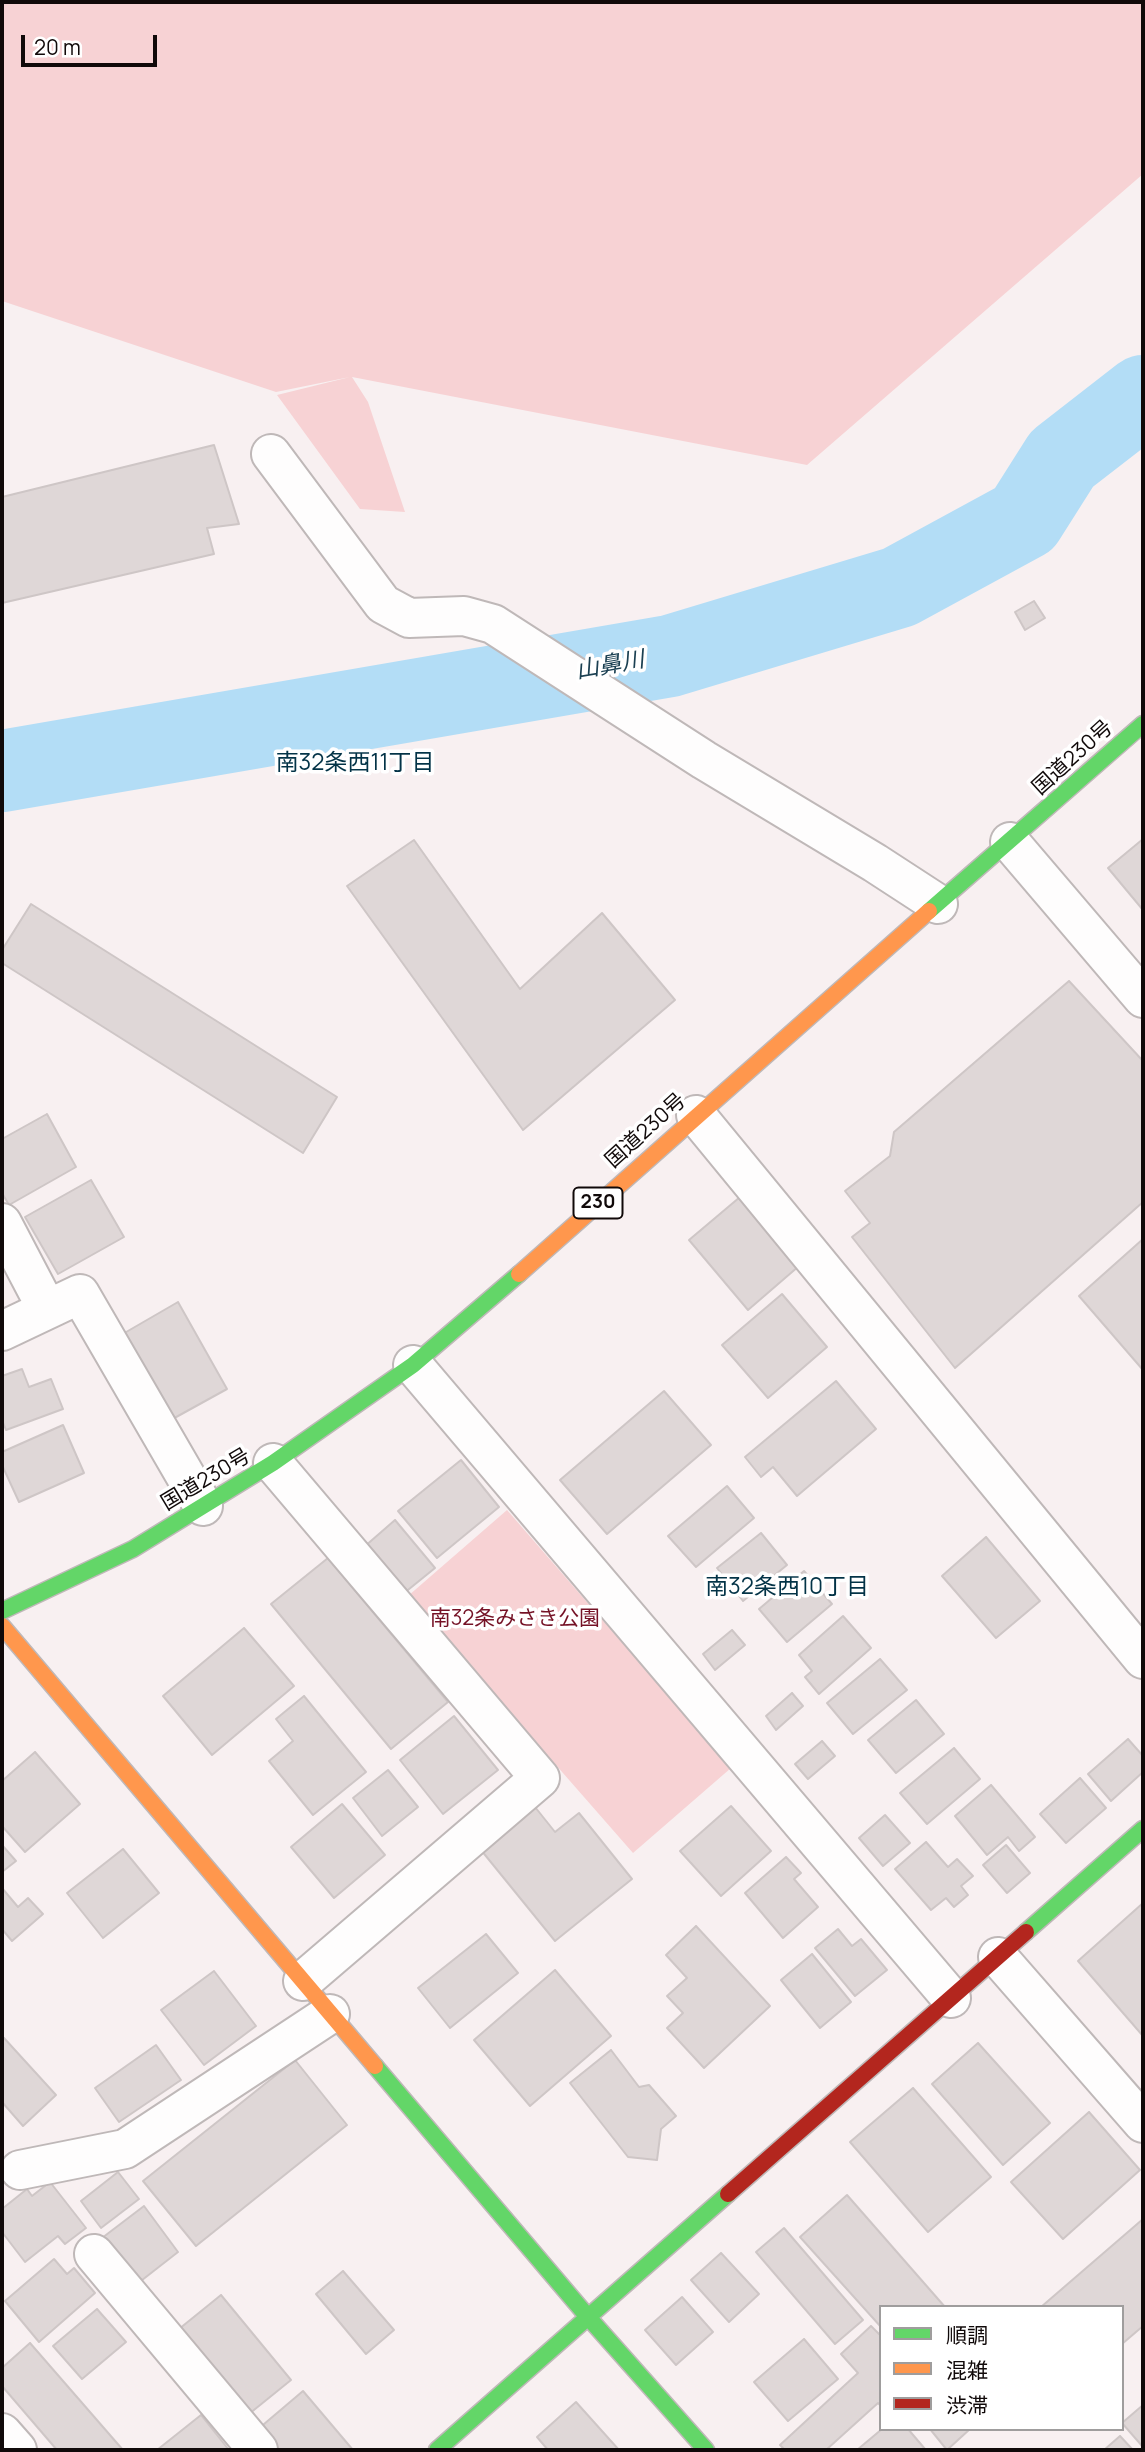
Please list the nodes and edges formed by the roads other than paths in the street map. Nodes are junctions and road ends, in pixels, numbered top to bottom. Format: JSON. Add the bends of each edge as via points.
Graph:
{"nodes":[{"id":1,"x":271,"y":454,"type":"dead end"},
{"id":2,"x":1143,"y":724,"type":"edge"},
{"id":3,"x":1010,"y":842,"type":"junction"},
{"id":4,"x":938,"y":904,"type":"junction"},
{"id":5,"x":1143,"y":998,"type":"edge"},
{"id":6,"x":696,"y":1115,"type":"junction"},
{"id":7,"x":2,"y":1223,"type":"edge"},
{"id":8,"x":47,"y":1310,"type":"junction"},
{"id":9,"x":2,"y":1331,"type":"edge"},
{"id":10,"x":413,"y":1365,"type":"junction"},
{"id":11,"x":273,"y":1463,"type":"junction"},
{"id":12,"x":203,"y":1506,"type":"junction"},
{"id":13,"x":2,"y":1611,"type":"edge"},
{"id":14,"x":2,"y":1626,"type":"edge"},
{"id":15,"x":1143,"y":1659,"type":"edge"},
{"id":16,"x":1143,"y":1829,"type":"edge"},
{"id":17,"x":998,"y":1957,"type":"junction"},
{"id":18,"x":303,"y":1981,"type":"junction"},
{"id":19,"x":951,"y":1998,"type":"junction"},
{"id":20,"x":330,"y":2014,"type":"junction"},
{"id":21,"x":1143,"y":2123,"type":"edge"},
{"id":22,"x":20,"y":2170,"type":"dead end"},
{"id":23,"x":94,"y":2254,"type":"dead end"},
{"id":24,"x":588,"y":2317,"type":"junction"},
{"id":25,"x":2,"y":2433,"type":"edge"},
{"id":26,"x":17,"y":2450,"type":"edge"},
{"id":27,"x":258,"y":2450,"type":"edge"},
{"id":28,"x":438,"y":2450,"type":"edge"},
{"id":29,"x":706,"y":2450,"type":"edge"}],
"edges":[{"from":1,"to":4,"type":"street","via":[[383,604],[409,618],[464,616],[493,624]]},
{"from":2,"to":3,"type":"main road","name":"国道230号","number":"230"},
{"from":3,"to":4,"type":"main road","name":"国道230号","number":"230"},
{"from":3,"to":5,"type":"street"},
{"from":4,"to":6,"type":"main road","name":"国道230号","number":"230"},
{"from":6,"to":10,"type":"main road","name":"国道230号","number":"230"},
{"from":6,"to":15,"type":"street"},
{"from":7,"to":8,"type":"street"},
{"from":8,"to":9,"type":"street"},
{"from":8,"to":12,"type":"street","via":[[80,1294]]},
{"from":10,"to":11,"type":"main road","name":"国道230号","number":"230"},
{"from":10,"to":19,"type":"street"},
{"from":11,"to":12,"type":"main road","name":"国道230号","number":"230"},
{"from":11,"to":18,"type":"street","via":[[540,1778]]},
{"from":12,"to":13,"type":"main road","name":"国道230号","number":"230","via":[[133,1549]]},
{"from":14,"to":18,"type":"main road"},
{"from":16,"to":17,"type":"main road"},
{"from":17,"to":19,"type":"main road"},
{"from":17,"to":21,"type":"street"},
{"from":18,"to":20,"type":"main road"},
{"from":19,"to":24,"type":"main road"},
{"from":20,"to":22,"type":"street","via":[[125,2148]]},
{"from":20,"to":24,"type":"main road"},
{"from":23,"to":27,"type":"street"},
{"from":24,"to":28,"type":"main road"},
{"from":24,"to":29,"type":"main road"},
{"from":25,"to":26,"type":"street"}]}
